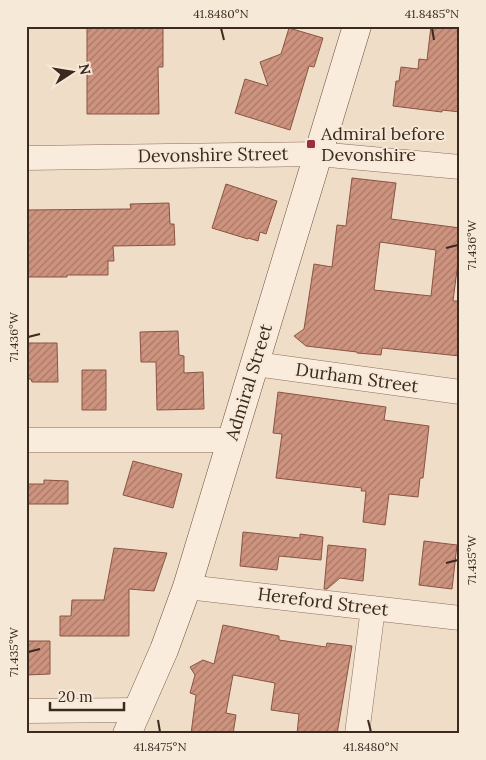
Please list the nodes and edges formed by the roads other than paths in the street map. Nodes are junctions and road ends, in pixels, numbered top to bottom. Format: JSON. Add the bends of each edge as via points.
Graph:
{"nodes":[{"id":1,"x":358,"y":26,"type":"edge"},
{"id":2,"x":318,"y":154,"type":"junction"},
{"id":3,"x":26,"y":158,"type":"edge"},
{"id":4,"x":460,"y":167,"type":"edge"},
{"id":5,"x":255,"y":364,"type":"junction"},
{"id":6,"x":460,"y":392,"type":"edge"},
{"id":7,"x":26,"y":440,"type":"edge"},
{"id":8,"x":232,"y":440,"type":"junction"},
{"id":9,"x":187,"y":587,"type":"junction"},
{"id":10,"x":373,"y":608,"type":"junction"},
{"id":11,"x":460,"y":618,"type":"edge"},
{"id":12,"x":26,"y":711,"type":"edge"},
{"id":13,"x":132,"y":722,"type":"edge"},
{"id":14,"x":357,"y":734,"type":"edge"}],
"edges":[{"from":1,"to":2,"type":"main road","name":"Admiral Street"},
{"from":2,"to":3,"type":"street","name":"Devonshire Street"},
{"from":2,"to":4,"type":"street","name":"Devonshire Street"},
{"from":2,"to":5,"type":"main road","name":"Admiral Street"},
{"from":5,"to":6,"type":"street","name":"Durham Street"},
{"from":5,"to":8,"type":"main road","name":"Admiral Street"},
{"from":7,"to":8,"type":"street"},
{"from":8,"to":9,"type":"main road","name":"Admiral Street"},
{"from":9,"to":10,"type":"street","name":"Hereford Street"},
{"from":9,"to":13,"type":"main road","name":"Admiral Street"},
{"from":10,"to":11,"type":"street","name":"Hereford Street"},
{"from":10,"to":14,"type":"street"},
{"from":12,"to":13,"type":"street"}]}
